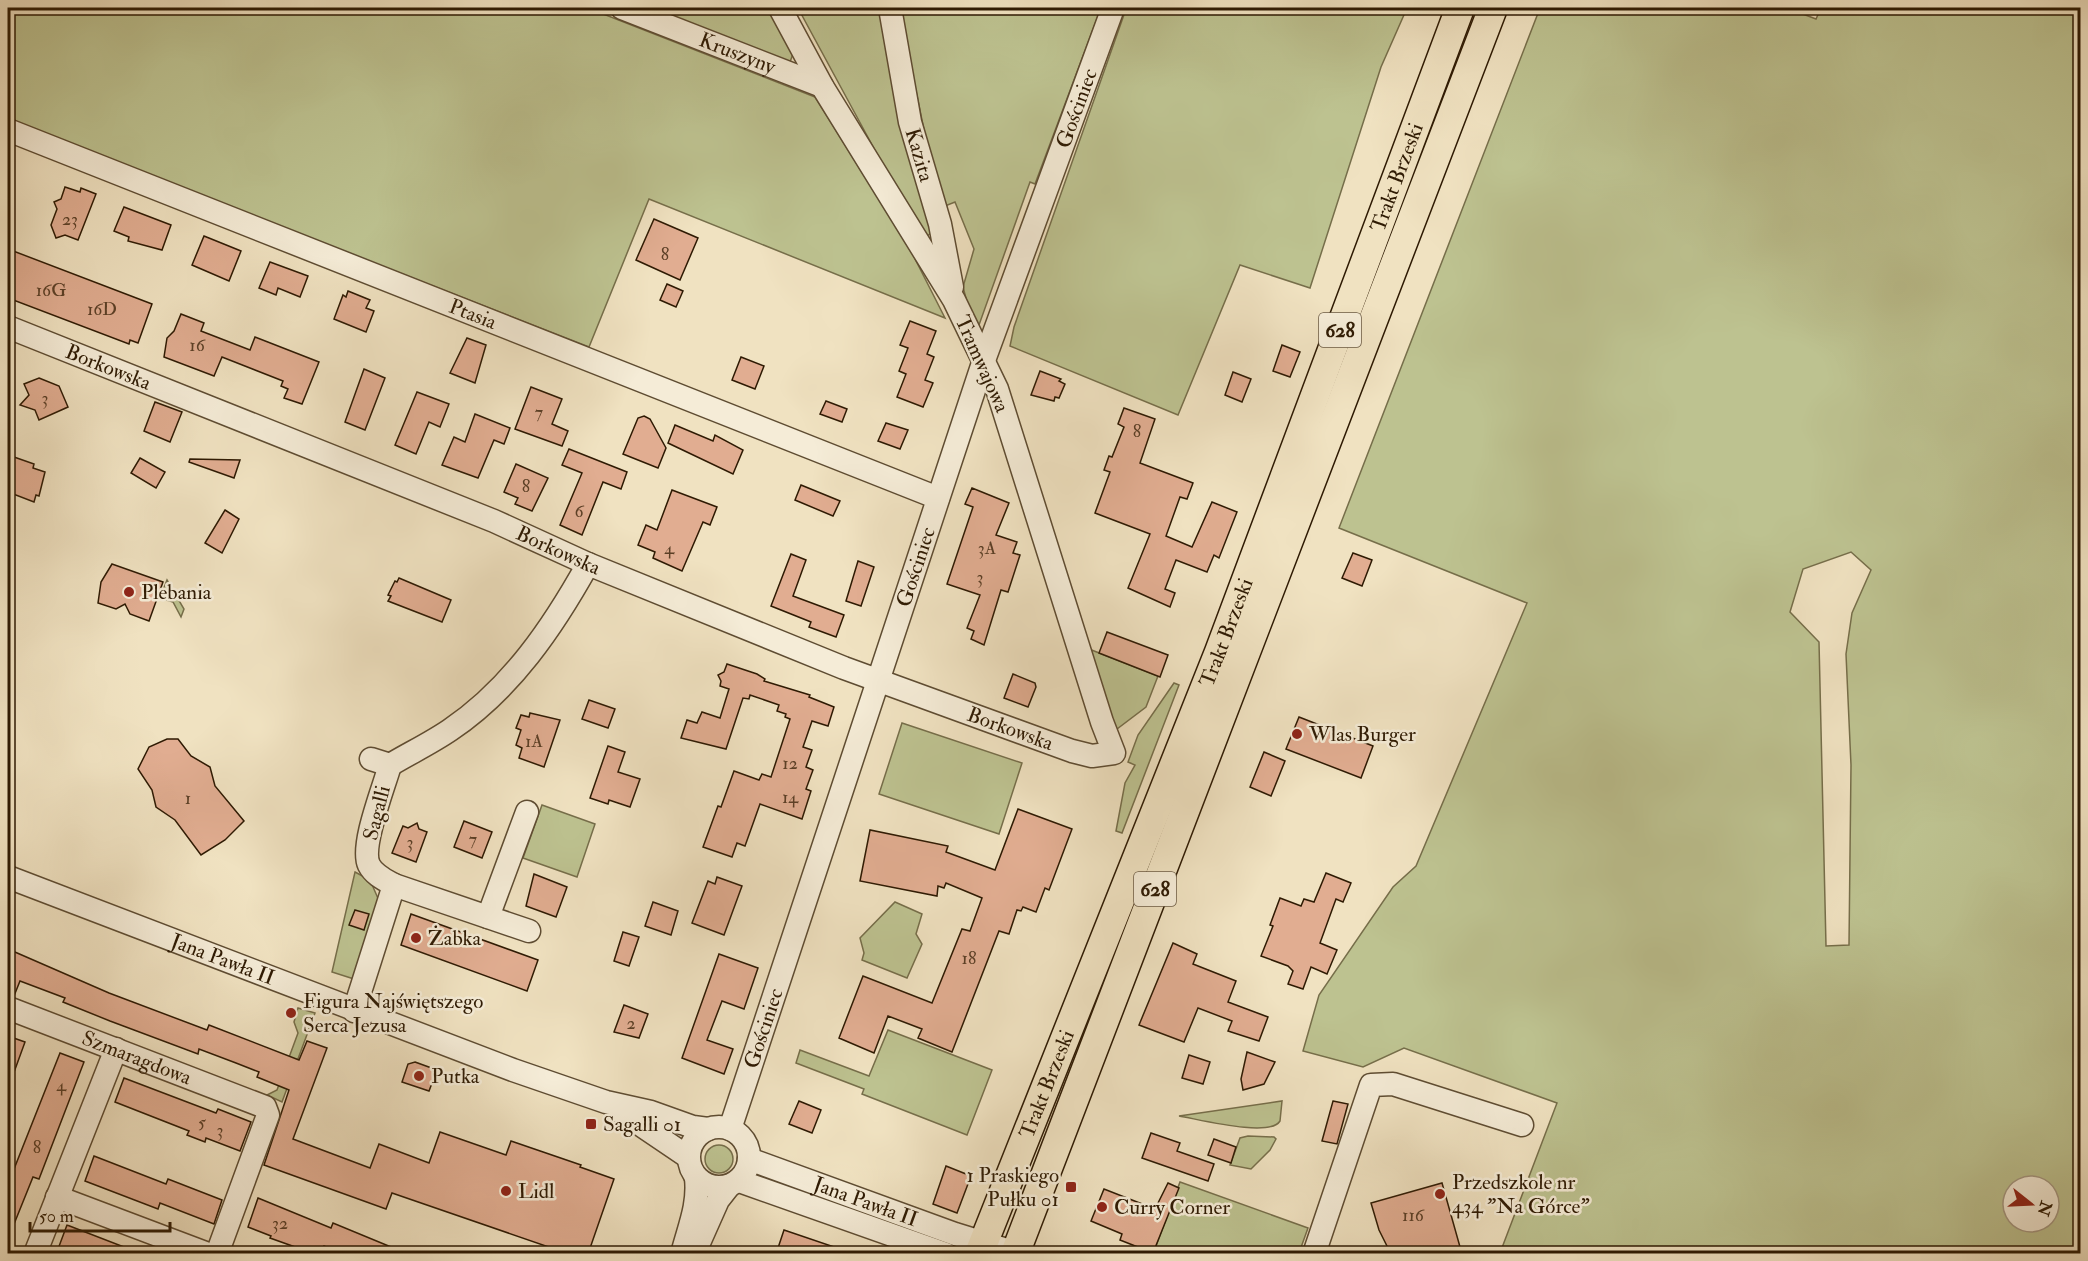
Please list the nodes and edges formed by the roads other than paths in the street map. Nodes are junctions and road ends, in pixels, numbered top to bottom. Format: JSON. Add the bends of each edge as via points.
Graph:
{"nodes":[{"id":1,"x":622,"y":8,"type":"edge"},
{"id":2,"x":780,"y":8,"type":"edge"},
{"id":3,"x":890,"y":8,"type":"edge"},
{"id":4,"x":1113,"y":8,"type":"edge"},
{"id":5,"x":1460,"y":8,"type":"edge"},
{"id":6,"x":1492,"y":8,"type":"edge"},
{"id":7,"x":822,"y":86,"type":"junction"},
{"id":8,"x":8,"y":130,"type":"edge"},
{"id":9,"x":954,"y":300,"type":"junction"},
{"id":10,"x":8,"y":327,"type":"edge"},
{"id":11,"x":983,"y":363,"type":"junction"},
{"id":12,"x":938,"y":498,"type":"junction"},
{"id":13,"x":588,"y":564,"type":"junction"},
{"id":14,"x":877,"y":681,"type":"junction"},
{"id":15,"x":1114,"y":753,"type":"joint"},
{"id":16,"x":527,"y":812,"type":"dead end"},
{"id":17,"x":8,"y":877,"type":"edge"},
{"id":18,"x":394,"y":885,"type":"junction"},
{"id":19,"x":488,"y":917,"type":"junction"},
{"id":20,"x":529,"y":931,"type":"dead end"},
{"id":21,"x":8,"y":1008,"type":"edge"},
{"id":22,"x":354,"y":1011,"type":"junction"},
{"id":23,"x":116,"y":1049,"type":"junction"},
{"id":24,"x":606,"y":1102,"type":"junction"},
{"id":25,"x":1522,"y":1125,"type":"dead end"},
{"id":26,"x":719,"y":1129,"type":"junction"},
{"id":27,"x":749,"y":1159,"type":"junction"},
{"id":28,"x":692,"y":1167,"type":"junction"},
{"id":29,"x":734,"y":1183,"type":"junction"},
{"id":30,"x":57,"y":1197,"type":"junction"},
{"id":31,"x":981,"y":1248,"type":"edge"},
{"id":32,"x":1017,"y":1253,"type":"edge"},
{"id":33,"x":35,"y":1254,"type":"edge"},
{"id":34,"x":207,"y":1254,"type":"edge"},
{"id":35,"x":217,"y":1254,"type":"edge"},
{"id":36,"x":682,"y":1254,"type":"edge"},
{"id":37,"x":694,"y":1254,"type":"edge"},
{"id":38,"x":946,"y":1254,"type":"edge"},
{"id":39,"x":1314,"y":1254,"type":"edge"}],
"edges":[{"from":1,"to":7,"type":"street","name":"Kruszyny"},
{"from":2,"to":7,"type":"street","name":"Tramwajowa"},
{"from":3,"to":9,"type":"street","name":"Kazita","via":[[910,122],[940,224]]},
{"from":4,"to":11,"type":"street","name":"Gościniec"},
{"from":5,"to":31,"type":"main road","name":"Trakt Brzeski","number":"628","via":[[1219,652]]},
{"from":6,"to":32,"type":"main road","name":"Trakt Brzeski","number":"628"},
{"from":7,"to":9,"type":"street","name":"Tramwajowa"},
{"from":8,"to":12,"type":"street","name":"Ptasia"},
{"from":9,"to":11,"type":"street","name":"Tramwajowa"},
{"from":10,"to":13,"type":"street","name":"Borkowska","via":[[494,521]]},
{"from":11,"to":12,"type":"street","name":"Gościniec"},
{"from":11,"to":15,"type":"street","name":"Tramwajowa","via":[[998,389]]},
{"from":12,"to":14,"type":"street","name":"Gościniec"},
{"from":13,"to":14,"type":"street","name":"Borkowska"},
{"from":13,"to":18,"type":"street","name":"Sagalli","via":[[560,614],[505,682],[451,729],[381,762],[367,846],[368,864]]},
{"from":14,"to":15,"type":"street","name":"Borkowska","via":[[1072,752],[1092,756]]},
{"from":14,"to":26,"type":"street","name":"Gościniec"},
{"from":16,"to":19,"type":"street"},
{"from":17,"to":22,"type":"street","name":"Jana Pawła II"},
{"from":18,"to":19,"type":"street","name":"Sagalli"},
{"from":18,"to":22,"type":"street"},
{"from":19,"to":20,"type":"street","name":"Sagalli"},
{"from":21,"to":23,"type":"street","name":"Szmaragdowa"},
{"from":22,"to":24,"type":"street","name":"Jana Pawła II"},
{"from":23,"to":30,"type":"street"},
{"from":23,"to":35,"type":"street","name":"Szmaragdowa","via":[[265,1107],[268,1115]]},
{"from":24,"to":26,"type":"street","name":"Jana Pawła II","via":[[693,1127]]},
{"from":24,"to":28,"type":"street","name":"Jana Pawła II"},
{"from":25,"to":39,"type":"street","via":[[1393,1084],[1371,1085]]},
{"from":26,"to":27,"type":"street","via":[[746,1143]]},
{"from":26,"to":28,"type":"street","via":[[698,1135]]},
{"from":27,"to":29,"type":"street","via":[[747,1168]]},
{"from":27,"to":31,"type":"street","name":"Jana Pawła II"},
{"from":28,"to":29,"type":"street","via":[[713,1187]]},
{"from":28,"to":36,"type":"street","via":[[698,1195]]},
{"from":29,"to":37,"type":"street","via":[[718,1200]]},
{"from":29,"to":38,"type":"street","name":"Jana Pawła II"},
{"from":30,"to":33,"type":"street"},
{"from":30,"to":34,"type":"street"},
{"from":31,"to":32,"type":"street","name":"Jana Pawła II"}]}
